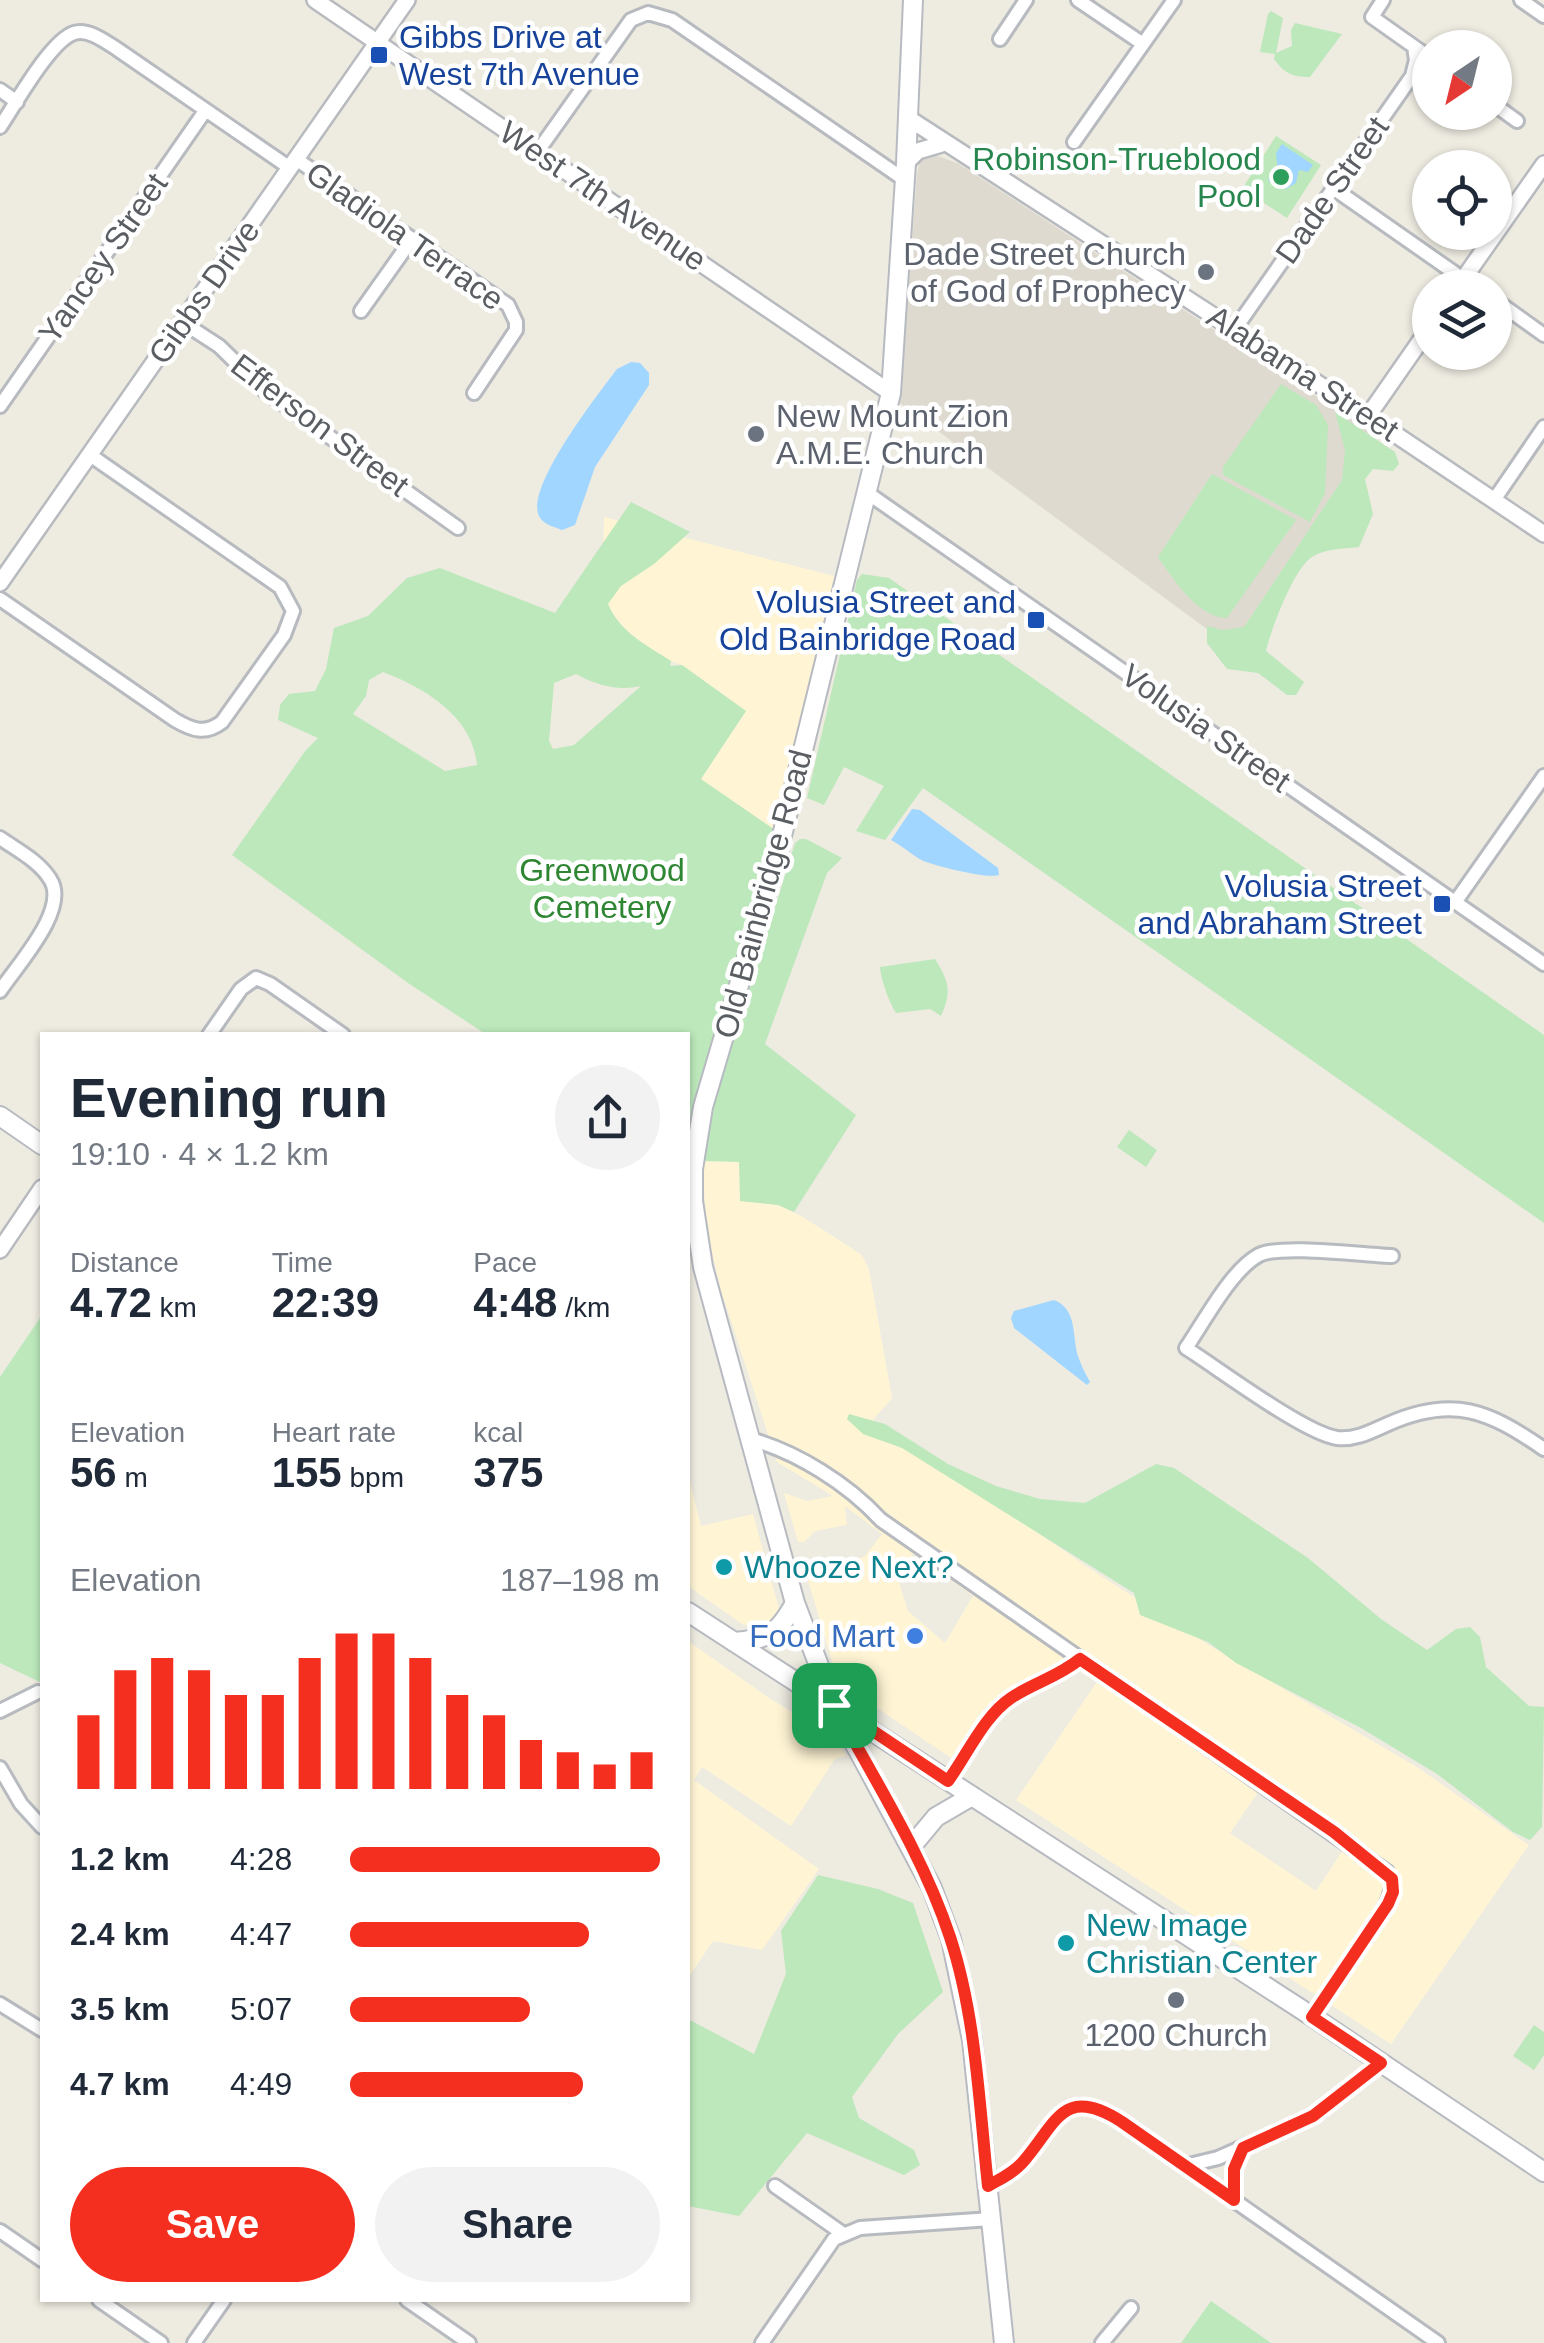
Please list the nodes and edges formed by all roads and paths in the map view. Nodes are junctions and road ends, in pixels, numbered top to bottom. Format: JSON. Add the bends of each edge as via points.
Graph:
{"nodes":[{"id":1,"x":314,"y":0,"type":"edge"},
{"id":2,"x":408,"y":0,"type":"edge"},
{"id":3,"x":913,"y":0,"type":"edge"},
{"id":4,"x":1026,"y":0,"type":"edge"},
{"id":5,"x":1078,"y":0,"type":"edge"},
{"id":6,"x":1174,"y":0,"type":"edge"},
{"id":7,"x":1384,"y":0,"type":"edge"},
{"id":8,"x":1522,"y":0,"type":"edge"},
{"id":9,"x":1544,"y":16,"type":"edge"},
{"id":10,"x":1000,"y":39,"type":"dead end"},
{"id":11,"x":378,"y":43,"type":"junction"},
{"id":12,"x":1144,"y":44,"type":"junction"},
{"id":13,"x":1412,"y":46,"type":"edge"},
{"id":14,"x":1412,"y":76,"type":"edge"},
{"id":15,"x":0,"y":90,"type":"edge"},
{"id":16,"x":17,"y":102,"type":"junction"},
{"id":17,"x":205,"y":112,"type":"junction"},
{"id":18,"x":1512,"y":117,"type":"edge"},
{"id":19,"x":908,"y":118,"type":"junction"},
{"id":20,"x":1517,"y":121,"type":"dead end"},
{"id":21,"x":0,"y":126,"type":"edge"},
{"id":22,"x":945,"y":142,"type":"junction"},
{"id":23,"x":1074,"y":142,"type":"dead end"},
{"id":24,"x":538,"y":151,"type":"junction"},
{"id":25,"x":293,"y":164,"type":"junction"},
{"id":26,"x":1544,"y":164,"type":"edge"},
{"id":27,"x":906,"y":172,"type":"junction"},
{"id":28,"x":1334,"y":188,"type":"junction"},
{"id":29,"x":412,"y":239,"type":"junction"},
{"id":30,"x":1447,"y":270,"type":"edge"},
{"id":31,"x":1475,"y":270,"type":"edge"},
{"id":32,"x":362,"y":311,"type":"dead end"},
{"id":33,"x":1512,"y":312,"type":"edge"},
{"id":34,"x":182,"y":322,"type":"junction"},
{"id":35,"x":1235,"y":329,"type":"junction"},
{"id":36,"x":1544,"y":334,"type":"edge"},
{"id":37,"x":1412,"y":353,"type":"edge"},
{"id":38,"x":474,"y":393,"type":"dead end"},
{"id":39,"x":891,"y":393,"type":"junction"},
{"id":40,"x":0,"y":406,"type":"edge"},
{"id":41,"x":1368,"y":416,"type":"junction"},
{"id":42,"x":1544,"y":427,"type":"edge"},
{"id":43,"x":90,"y":454,"type":"junction"},
{"id":44,"x":866,"y":492,"type":"junction"},
{"id":45,"x":1494,"y":500,"type":"junction"},
{"id":46,"x":458,"y":528,"type":"dead end"},
{"id":47,"x":1544,"y":534,"type":"edge"},
{"id":48,"x":0,"y":583,"type":"edge"},
{"id":49,"x":0,"y":599,"type":"edge"},
{"id":50,"x":1544,"y":776,"type":"edge"},
{"id":51,"x":0,"y":838,"type":"edge"},
{"id":52,"x":1456,"y":902,"type":"junction"},
{"id":53,"x":1544,"y":964,"type":"edge"},
{"id":54,"x":0,"y":990,"type":"edge"},
{"id":55,"x":211,"y":1032,"type":"edge"},
{"id":56,"x":339,"y":1032,"type":"edge"},
{"id":57,"x":0,"y":1116,"type":"edge"},
{"id":58,"x":40,"y":1144,"type":"edge"},
{"id":59,"x":690,"y":1168,"type":"edge"},
{"id":60,"x":40,"y":1191,"type":"edge"},
{"id":61,"x":690,"y":1200,"type":"edge"},
{"id":62,"x":0,"y":1250,"type":"edge"},
{"id":63,"x":1392,"y":1256,"type":"dead end"},
{"id":64,"x":750,"y":1439,"type":"junction"},
{"id":65,"x":1544,"y":1449,"type":"edge"},
{"id":66,"x":796,"y":1603,"type":"junction"},
{"id":67,"x":690,"y":1613,"type":"edge"},
{"id":68,"x":734,"y":1642,"type":"junction"},
{"id":69,"x":1080,"y":1659,"type":"junction"},
{"id":70,"x":38,"y":1692,"type":"dead end"},
{"id":71,"x":834,"y":1705,"type":"junction"},
{"id":72,"x":0,"y":1711,"type":"edge"},
{"id":73,"x":0,"y":1768,"type":"edge"},
{"id":74,"x":948,"y":1781,"type":"junction"},
{"id":75,"x":972,"y":1796,"type":"junction"},
{"id":76,"x":40,"y":1825,"type":"edge"},
{"id":77,"x":911,"y":1847,"type":"junction"},
{"id":78,"x":0,"y":2004,"type":"edge"},
{"id":79,"x":1312,"y":2017,"type":"junction"},
{"id":80,"x":40,"y":2029,"type":"edge"},
{"id":81,"x":1381,"y":2063,"type":"junction"},
{"id":82,"x":1243,"y":2148,"type":"junction"},
{"id":83,"x":1185,"y":2166,"type":"junction"},
{"id":84,"x":1544,"y":2172,"type":"edge"},
{"id":85,"x":774,"y":2186,"type":"dead end"},
{"id":86,"x":988,"y":2186,"type":"junction"},
{"id":87,"x":1234,"y":2200,"type":"junction"},
{"id":88,"x":992,"y":2219,"type":"junction"},
{"id":89,"x":842,"y":2233,"type":"junction"},
{"id":90,"x":2,"y":2237,"type":"edge"},
{"id":91,"x":40,"y":2259,"type":"edge"},
{"id":92,"x":102,"y":2302,"type":"edge"},
{"id":93,"x":223,"y":2302,"type":"edge"},
{"id":94,"x":411,"y":2302,"type":"edge"},
{"id":95,"x":1130,"y":2308,"type":"dead end"},
{"id":96,"x":160,"y":2343,"type":"edge"},
{"id":97,"x":194,"y":2343,"type":"edge"},
{"id":98,"x":469,"y":2343,"type":"edge"},
{"id":99,"x":762,"y":2343,"type":"edge"},
{"id":100,"x":1004,"y":2343,"type":"edge"},
{"id":101,"x":1102,"y":2343,"type":"edge"},
{"id":102,"x":1438,"y":2343,"type":"edge"}],
"edges":[{"from":1,"to":11,"type":"street","name":"West 7th Avenue"},
{"from":2,"to":11,"type":"street","name":"Gibbs Drive"},
{"from":3,"to":19,"type":"main road","name":"Old Bainbridge Road"},
{"from":4,"to":10,"type":"street"},
{"from":5,"to":12,"type":"street"},
{"from":6,"to":12,"type":"street"},
{"from":7,"to":13,"type":"street","via":[[1372,17]]},
{"from":8,"to":9,"type":"street"},
{"from":11,"to":24,"type":"street","name":"West 7th Avenue"},
{"from":11,"to":25,"type":"street","name":"Gibbs Drive"},
{"from":12,"to":23,"type":"street"},
{"from":14,"to":28,"type":"street","name":"Dade Street"},
{"from":15,"to":16,"type":"street"},
{"from":16,"to":17,"type":"street","name":"Gladiola Terrace","via":[[52,51],[80,32],[101,38]]},
{"from":16,"to":21,"type":"street"},
{"from":17,"to":25,"type":"street","name":"Gladiola Terrace"},
{"from":17,"to":40,"type":"street","name":"Yancey Street"},
{"from":18,"to":20,"type":"street"},
{"from":19,"to":22,"type":"street","name":"Alabama Street"},
{"from":19,"to":27,"type":"main road","name":"Old Bainbridge Road"},
{"from":22,"to":27,"type":"street","via":[[918,150]]},
{"from":22,"to":35,"type":"street","name":"Alabama Street"},
{"from":24,"to":27,"type":"street","via":[[631,20],[648,13],[672,20]]},
{"from":24,"to":39,"type":"street","name":"West 7th Avenue"},
{"from":25,"to":29,"type":"street","name":"Gladiola Terrace"},
{"from":25,"to":34,"type":"street","name":"Gibbs Drive"},
{"from":26,"to":31,"type":"street"},
{"from":27,"to":39,"type":"main road","name":"Old Bainbridge Road"},
{"from":28,"to":30,"type":"street"},
{"from":28,"to":35,"type":"street","name":"Dade Street"},
{"from":29,"to":32,"type":"street"},
{"from":29,"to":38,"type":"street","name":"Gladiola Terrace","via":[[513,312],[516,330]]},
{"from":33,"to":36,"type":"street"},
{"from":34,"to":43,"type":"street","name":"Gibbs Drive"},
{"from":34,"to":46,"type":"street","name":"Efferson Street","via":[[265,391]]},
{"from":35,"to":41,"type":"street","name":"Alabama Street"},
{"from":37,"to":41,"type":"street"},
{"from":39,"to":44,"type":"main road","name":"Old Bainbridge Road"},
{"from":41,"to":45,"type":"street","name":"Alabama Street"},
{"from":42,"to":45,"type":"street"},
{"from":43,"to":48,"type":"street","name":"Gibbs Drive"},
{"from":43,"to":49,"type":"street","via":[[280,587],[290,605],[290,625],[222,722],[197,731]]},
{"from":44,"to":52,"type":"street","name":"Volusia Street"},
{"from":44,"to":59,"type":"main road","name":"Old Bainbridge Road","via":[[776,860]]},
{"from":45,"to":47,"type":"street","name":"Alabama Street"},
{"from":50,"to":52,"type":"street"},
{"from":51,"to":54,"type":"street","via":[[43,870],[55,894],[52,913]]},
{"from":52,"to":53,"type":"street","name":"Volusia Street"},
{"from":55,"to":56,"type":"street","via":[[256,978]]},
{"from":57,"to":58,"type":"main road"},
{"from":59,"to":61,"type":"main road","name":"Old Bainbridge Road"},
{"from":60,"to":62,"type":"street"},
{"from":61,"to":64,"type":"main road","name":"Old Bainbridge Road"},
{"from":63,"to":65,"type":"street","via":[[1261,1254],[1240,1271],[1186,1348],[1332,1436],[1353,1438],[1419,1413],[1472,1409]]},
{"from":64,"to":66,"type":"main road","name":"Old Bainbridge Road"},
{"from":64,"to":69,"type":"street","via":[[781,1448],[864,1502]]},
{"from":66,"to":68,"type":"main road","via":[[777,1630],[761,1640]]},
{"from":66,"to":71,"type":"main road","name":"Old Bainbridge Road"},
{"from":67,"to":68,"type":"main road"},
{"from":68,"to":71,"type":"main road"},
{"from":69,"to":74,"type":"street","via":[[1008,1700]]},
{"from":69,"to":79,"type":"street","via":[[1392,1879],[1388,1904]]},
{"from":70,"to":72,"type":"street"},
{"from":71,"to":74,"type":"main road"},
{"from":71,"to":77,"type":"main road","name":"Old Bainbridge Road"},
{"from":73,"to":76,"type":"street"},
{"from":74,"to":75,"type":"main road"},
{"from":75,"to":77,"type":"main road","via":[[936,1817]]},
{"from":75,"to":79,"type":"main road"},
{"from":77,"to":86,"type":"main road","name":"Old Bainbridge Road","via":[[951,1939],[964,1992]]},
{"from":78,"to":80,"type":"street"},
{"from":79,"to":81,"type":"main road"},
{"from":81,"to":82,"type":"street","via":[[1313,2116]]},
{"from":81,"to":84,"type":"main road"},
{"from":82,"to":83,"type":"street"},
{"from":82,"to":87,"type":"street","via":[[1234,2169]]},
{"from":83,"to":86,"type":"street","via":[[1086,2105],[1056,2117],[1020,2166]]},
{"from":83,"to":87,"type":"street"},
{"from":85,"to":89,"type":"street"},
{"from":86,"to":88,"type":"main road","name":"Old Bainbridge Road"},
{"from":87,"to":102,"type":"street"},
{"from":88,"to":89,"type":"street"},
{"from":88,"to":100,"type":"main road","name":"Old Bainbridge Road"},
{"from":89,"to":99,"type":"street"},
{"from":90,"to":91,"type":"street"},
{"from":92,"to":96,"type":"street"},
{"from":93,"to":97,"type":"street"},
{"from":94,"to":98,"type":"street"},
{"from":95,"to":101,"type":"street"}]}
